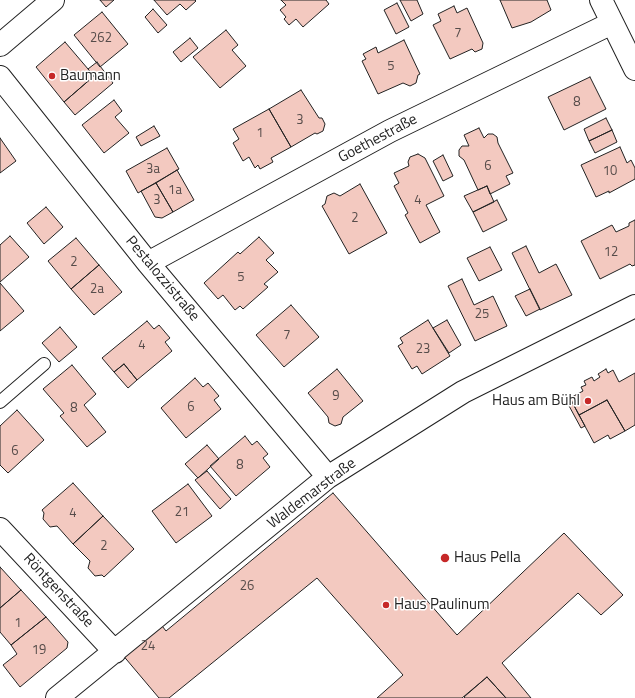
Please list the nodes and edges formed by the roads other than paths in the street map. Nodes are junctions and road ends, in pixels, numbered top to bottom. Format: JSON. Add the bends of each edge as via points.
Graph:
{"nodes":[{"id":1,"x":54,"y":0,"type":"edge"},
{"id":2,"x":601,"y":0,"type":"edge"},
{"id":3,"x":612,"y":23,"type":"junction"},
{"id":4,"x":0,"y":45,"type":"edge"},
{"id":5,"x":635,"y":69,"type":"edge"},
{"id":6,"x":0,"y":77,"type":"edge"},
{"id":7,"x":148,"y":263,"type":"junction"},
{"id":8,"x":635,"y":306,"type":"edge"},
{"id":9,"x":44,"y":364,"type":"dead end"},
{"id":10,"x":0,"y":402,"type":"edge"},
{"id":11,"x":328,"y":478,"type":"junction"},
{"id":12,"x":0,"y":529,"type":"edge"},
{"id":13,"x":115,"y":652,"type":"junction"},
{"id":14,"x":57,"y":698,"type":"edge"}],
"edges":[{"from":1,"to":4,"type":"street"},
{"from":2,"to":3,"type":"street"},
{"from":3,"to":5,"type":"street"},
{"from":3,"to":7,"type":"street","name":"Goethestraße","via":[[390,131]]},
{"from":6,"to":7,"type":"street","name":"Pestalozzistraße"},
{"from":7,"to":11,"type":"street","name":"Pestalozzistraße"},
{"from":8,"to":11,"type":"street","name":"Waldemarstraße","via":[[463,392]]},
{"from":9,"to":10,"type":"lane"},
{"from":11,"to":13,"type":"street","name":"Waldemarstraße"},
{"from":12,"to":13,"type":"street","name":"Röntgenstraße"},
{"from":13,"to":14,"type":"street","name":"Waldemarstraße"}]}
